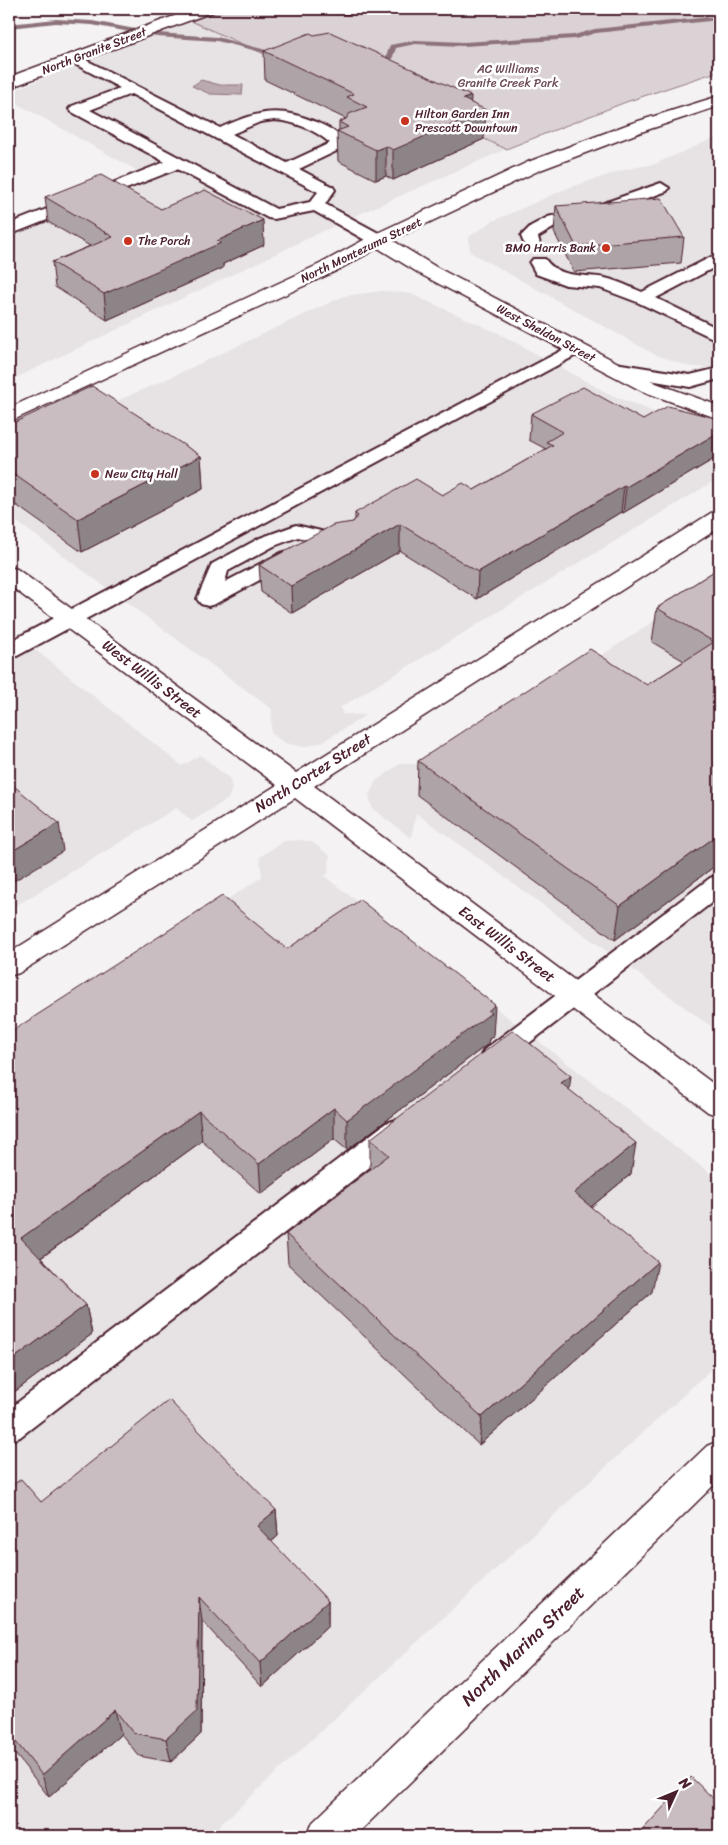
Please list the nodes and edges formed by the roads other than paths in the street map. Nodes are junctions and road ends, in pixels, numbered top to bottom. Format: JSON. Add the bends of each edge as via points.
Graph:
{"nodes":[{"id":1,"x":207,"y":9,"type":"edge"},
{"id":2,"x":331,"y":9,"type":"edge"},
{"id":3,"x":401,"y":9,"type":"edge"},
{"id":4,"x":444,"y":9,"type":"edge"},
{"id":5,"x":74,"y":58,"type":"junction"},
{"id":6,"x":9,"y":83,"type":"edge"},
{"id":7,"x":132,"y":89,"type":"junction"},
{"id":8,"x":719,"y":101,"type":"edge"},
{"id":9,"x":220,"y":134,"type":"junction"},
{"id":10,"x":178,"y":163,"type":"junction"},
{"id":11,"x":286,"y":169,"type":"junction"},
{"id":12,"x":661,"y":188,"type":"dead end"},
{"id":13,"x":316,"y":206,"type":"junction"},
{"id":14,"x":9,"y":230,"type":"edge"},
{"id":15,"x":378,"y":240,"type":"junction"},
{"id":16,"x":532,"y":244,"type":"dead end"},
{"id":17,"x":719,"y":258,"type":"edge"},
{"id":18,"x":539,"y":263,"type":"dead end"},
{"id":19,"x":643,"y":298,"type":"junction"},
{"id":20,"x":719,"y":336,"type":"edge"},
{"id":21,"x":576,"y":348,"type":"junction"},
{"id":22,"x":615,"y":369,"type":"junction"},
{"id":23,"x":719,"y":374,"type":"edge"},
{"id":24,"x":719,"y":413,"type":"edge"},
{"id":25,"x":9,"y":416,"type":"edge"},
{"id":26,"x":719,"y":518,"type":"edge"},
{"id":27,"x":9,"y":574,"type":"edge"},
{"id":28,"x":208,"y":599,"type":"joint"},
{"id":29,"x":70,"y":619,"type":"junction"},
{"id":30,"x":9,"y":651,"type":"edge"},
{"id":31,"x":295,"y":785,"type":"junction"},
{"id":32,"x":719,"y":884,"type":"edge"},
{"id":33,"x":9,"y":966,"type":"edge"},
{"id":34,"x":574,"y":995,"type":"junction"},
{"id":35,"x":475,"y":1071,"type":"edge"},
{"id":36,"x":719,"y":1104,"type":"edge"},
{"id":37,"x":419,"y":1114,"type":"edge"},
{"id":38,"x":9,"y":1427,"type":"edge"},
{"id":39,"x":719,"y":1457,"type":"edge"},
{"id":40,"x":327,"y":1836,"type":"edge"}],
"edges":[{"from":1,"to":5,"type":"street","name":"North Granite Street"},
{"from":2,"to":3,"type":"lane"},
{"from":3,"to":4,"type":"lane"},
{"from":5,"to":6,"type":"street","name":"North Granite Street"},
{"from":5,"to":7,"type":"lane"},
{"from":7,"to":9,"type":"lane"},
{"from":7,"to":10,"type":"lane","via":[[77,110]]},
{"from":8,"to":15,"type":"street","name":"North Montezuma Street","via":[[534,166]]},
{"from":9,"to":11,"type":"lane"},
{"from":9,"to":11,"type":"lane","via":[[273,114],[291,116],[330,134],[339,144]]},
{"from":10,"to":13,"type":"lane","via":[[274,214]]},
{"from":10,"to":14,"type":"lane"},
{"from":11,"to":13,"type":"lane","via":[[327,190]]},
{"from":12,"to":16,"type":"lane","via":[[601,210],[540,225],[529,236]]},
{"from":13,"to":15,"type":"lane"},
{"from":15,"to":21,"type":"street","name":"West Sheldon Street"},
{"from":15,"to":25,"type":"street","name":"North Montezuma Street","via":[[327,268]]},
{"from":17,"to":19,"type":"lane"},
{"from":18,"to":19,"type":"lane","via":[[542,270],[566,280],[603,283]]},
{"from":19,"to":20,"type":"lane"},
{"from":21,"to":22,"type":"street","name":"West Sheldon Street"},
{"from":21,"to":29,"type":"lane"},
{"from":22,"to":23,"type":"lane","via":[[690,381]]},
{"from":22,"to":24,"type":"street","name":"West Sheldon Street","via":[[649,387]]},
{"from":26,"to":31,"type":"street","name":"North Cortez Street"},
{"from":27,"to":29,"type":"street","name":"West Willis Street"},
{"from":28,"to":28,"type":"lane","via":[[311,547],[346,543],[310,558],[251,590]]},
{"from":29,"to":30,"type":"lane"},
{"from":29,"to":31,"type":"street","name":"West Willis Street"},
{"from":31,"to":33,"type":"street","name":"North Cortez Street"},
{"from":31,"to":34,"type":"street","name":"East Willis Street"},
{"from":32,"to":34,"type":"lane"},
{"from":34,"to":35,"type":"lane"},
{"from":34,"to":36,"type":"street","name":"East Willis Street"},
{"from":37,"to":38,"type":"lane"},
{"from":39,"to":40,"type":"street","name":"North Marina Street"}]}
